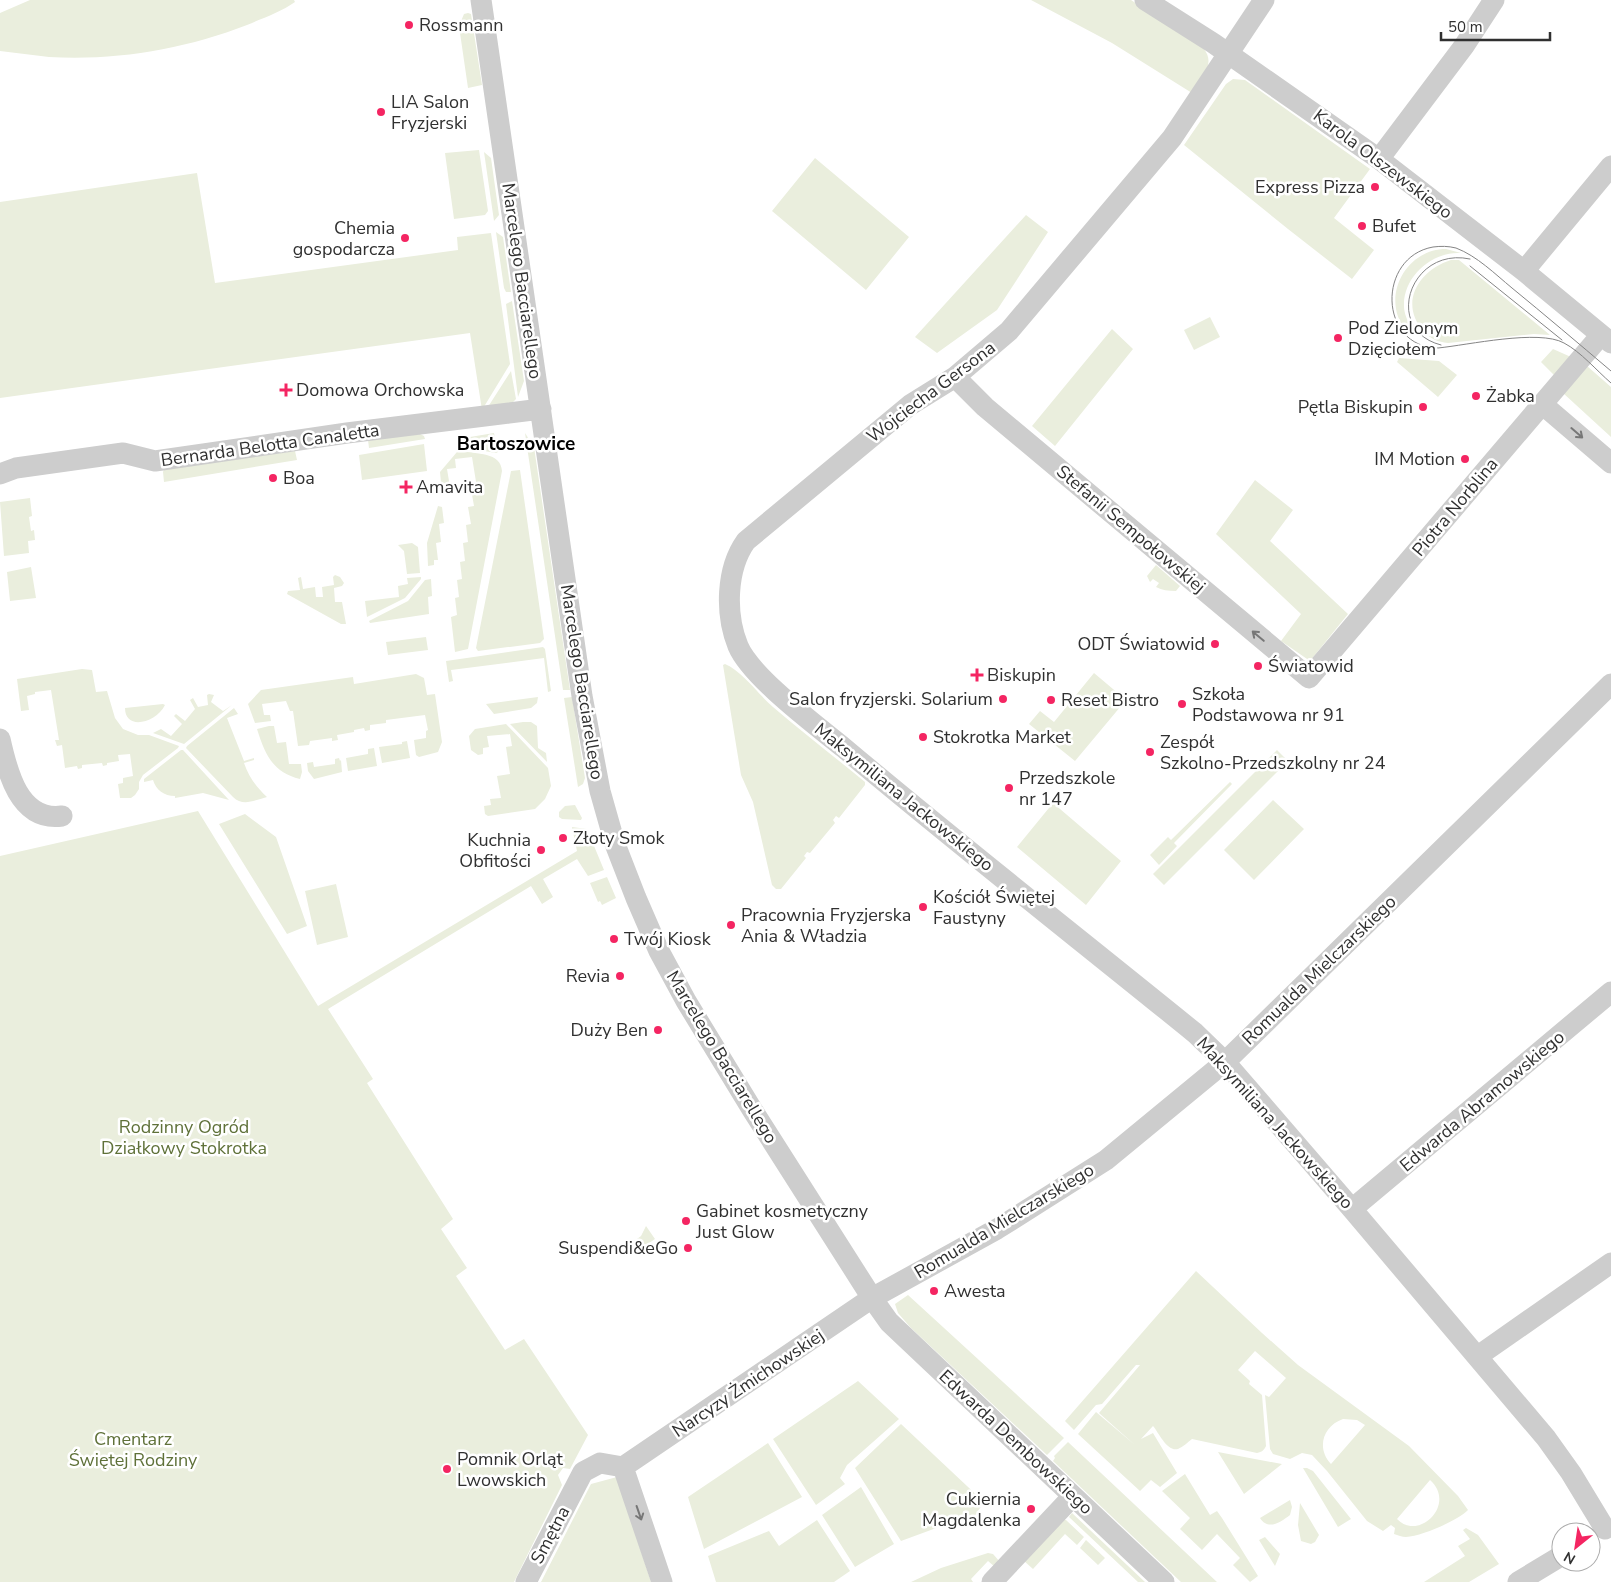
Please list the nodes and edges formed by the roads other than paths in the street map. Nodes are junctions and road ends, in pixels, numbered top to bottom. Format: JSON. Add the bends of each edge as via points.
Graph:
{"nodes":[{"id":1,"x":481,"y":0,"type":"edge"},
{"id":2,"x":1144,"y":0,"type":"edge"},
{"id":3,"x":1264,"y":0,"type":"edge"},
{"id":4,"x":1494,"y":0,"type":"edge"},
{"id":5,"x":1229,"y":54,"type":"junction"},
{"id":6,"x":1379,"y":159,"type":"junction"},
{"id":7,"x":1611,"y":166,"type":"edge"},
{"id":8,"x":1524,"y":271,"type":"junction"},
{"id":9,"x":1606,"y":339,"type":"edge"},
{"id":10,"x":955,"y":377,"type":"junction"},
{"id":11,"x":1542,"y":404,"type":"junction"},
{"id":12,"x":541,"y":409,"type":"junction"},
{"id":13,"x":1611,"y":463,"type":"edge"},
{"id":14,"x":0,"y":474,"type":"edge"},
{"id":15,"x":729,"y":603,"type":"joint"},
{"id":16,"x":1309,"y":678,"type":"joint"},
{"id":17,"x":1611,"y":684,"type":"edge"},
{"id":18,"x":0,"y":739,"type":"edge"},
{"id":19,"x":62,"y":816,"type":"dead end"},
{"id":20,"x":1611,"y":992,"type":"edge"},
{"id":21,"x":1225,"y":1062,"type":"junction"},
{"id":22,"x":1352,"y":1209,"type":"junction"},
{"id":23,"x":1611,"y":1263,"type":"edge"},
{"id":24,"x":872,"y":1298,"type":"junction"},
{"id":25,"x":1478,"y":1356,"type":"junction"},
{"id":26,"x":623,"y":1467,"type":"junction"},
{"id":27,"x":1073,"y":1496,"type":"junction"},
{"id":28,"x":1602,"y":1530,"type":"edge"},
{"id":29,"x":1551,"y":1562,"type":"edge"},
{"id":30,"x":526,"y":1582,"type":"edge"},
{"id":31,"x":662,"y":1582,"type":"edge"},
{"id":32,"x":992,"y":1582,"type":"edge"},
{"id":33,"x":1164,"y":1582,"type":"edge"},
{"id":34,"x":1518,"y":1582,"type":"edge"}],
"edges":[{"from":1,"to":12,"type":"street","name":"Marcelego Bacciarellego"},
{"from":2,"to":5,"type":"street","name":"Karola Olszewskiego"},
{"from":3,"to":5,"type":"street","name":"Wojciecha Gersona"},
{"from":4,"to":6,"type":"street"},
{"from":5,"to":6,"type":"street","name":"Karola Olszewskiego"},
{"from":5,"to":10,"type":"street","name":"Wojciecha Gersona","via":[[1172,138],[1085,243],[1009,331]]},
{"from":6,"to":8,"type":"street","name":"Karola Olszewskiego"},
{"from":7,"to":8,"type":"street"},
{"from":8,"to":9,"type":"street","name":"Karola Olszewskiego"},
{"from":9,"to":11,"type":"street","name":"Piotra Norblina"},
{"from":10,"to":15,"type":"street","name":"Wojciecha Gersona","via":[[910,405],[754,533],[738,556]]},
{"from":16,"to":10,"type":"street","name":"Stefanii Sempołowskiej","one_way":true,"via":[[985,407]]},
{"from":11,"to":13,"type":"street","one_way":true},
{"from":11,"to":16,"type":"street","name":"Piotra Norblina"},
{"from":12,"to":14,"type":"street","name":"Bernarda Belotta Canaletta","via":[[155,461],[122,453],[16,468]]},
{"from":12,"to":24,"type":"street","name":"Marcelego Bacciarellego","via":[[582,696],[600,791],[621,861],[659,951],[686,1001]]},
{"from":15,"to":21,"type":"street","name":"Maksymiliana Jackowskiego","via":[[738,647],[777,691],[1195,1033]]},
{"from":17,"to":21,"type":"street","name":"Romualda Mielczarskiego"},
{"from":18,"to":19,"type":"street","via":[[8,771],[26,803],[44,816]]},
{"from":20,"to":22,"type":"street","name":"Edwarda Abramowskiego"},
{"from":21,"to":22,"type":"street","name":"Maksymiliana Jackowskiego"},
{"from":21,"to":24,"type":"street","name":"Romualda Mielczarskiego","via":[[1106,1160],[997,1229]]},
{"from":22,"to":25,"type":"street","name":"Maksymiliana Jackowskiego"},
{"from":23,"to":25,"type":"street"},
{"from":24,"to":26,"type":"street","name":"Narcyzy Żmichowskiej"},
{"from":24,"to":27,"type":"street","name":"Edwarda Dembowskiego","via":[[897,1330]]},
{"from":25,"to":28,"type":"street","name":"Maksymiliana Jackowskiego","via":[[1571,1473]]},
{"from":26,"to":30,"type":"street","name":"Smętna","via":[[600,1463],[583,1472]]},
{"from":26,"to":31,"type":"street","one_way":true},
{"from":27,"to":32,"type":"street"},
{"from":27,"to":33,"type":"street","name":"Edwarda Dembowskiego"},
{"from":29,"to":34,"type":"street"}]}
